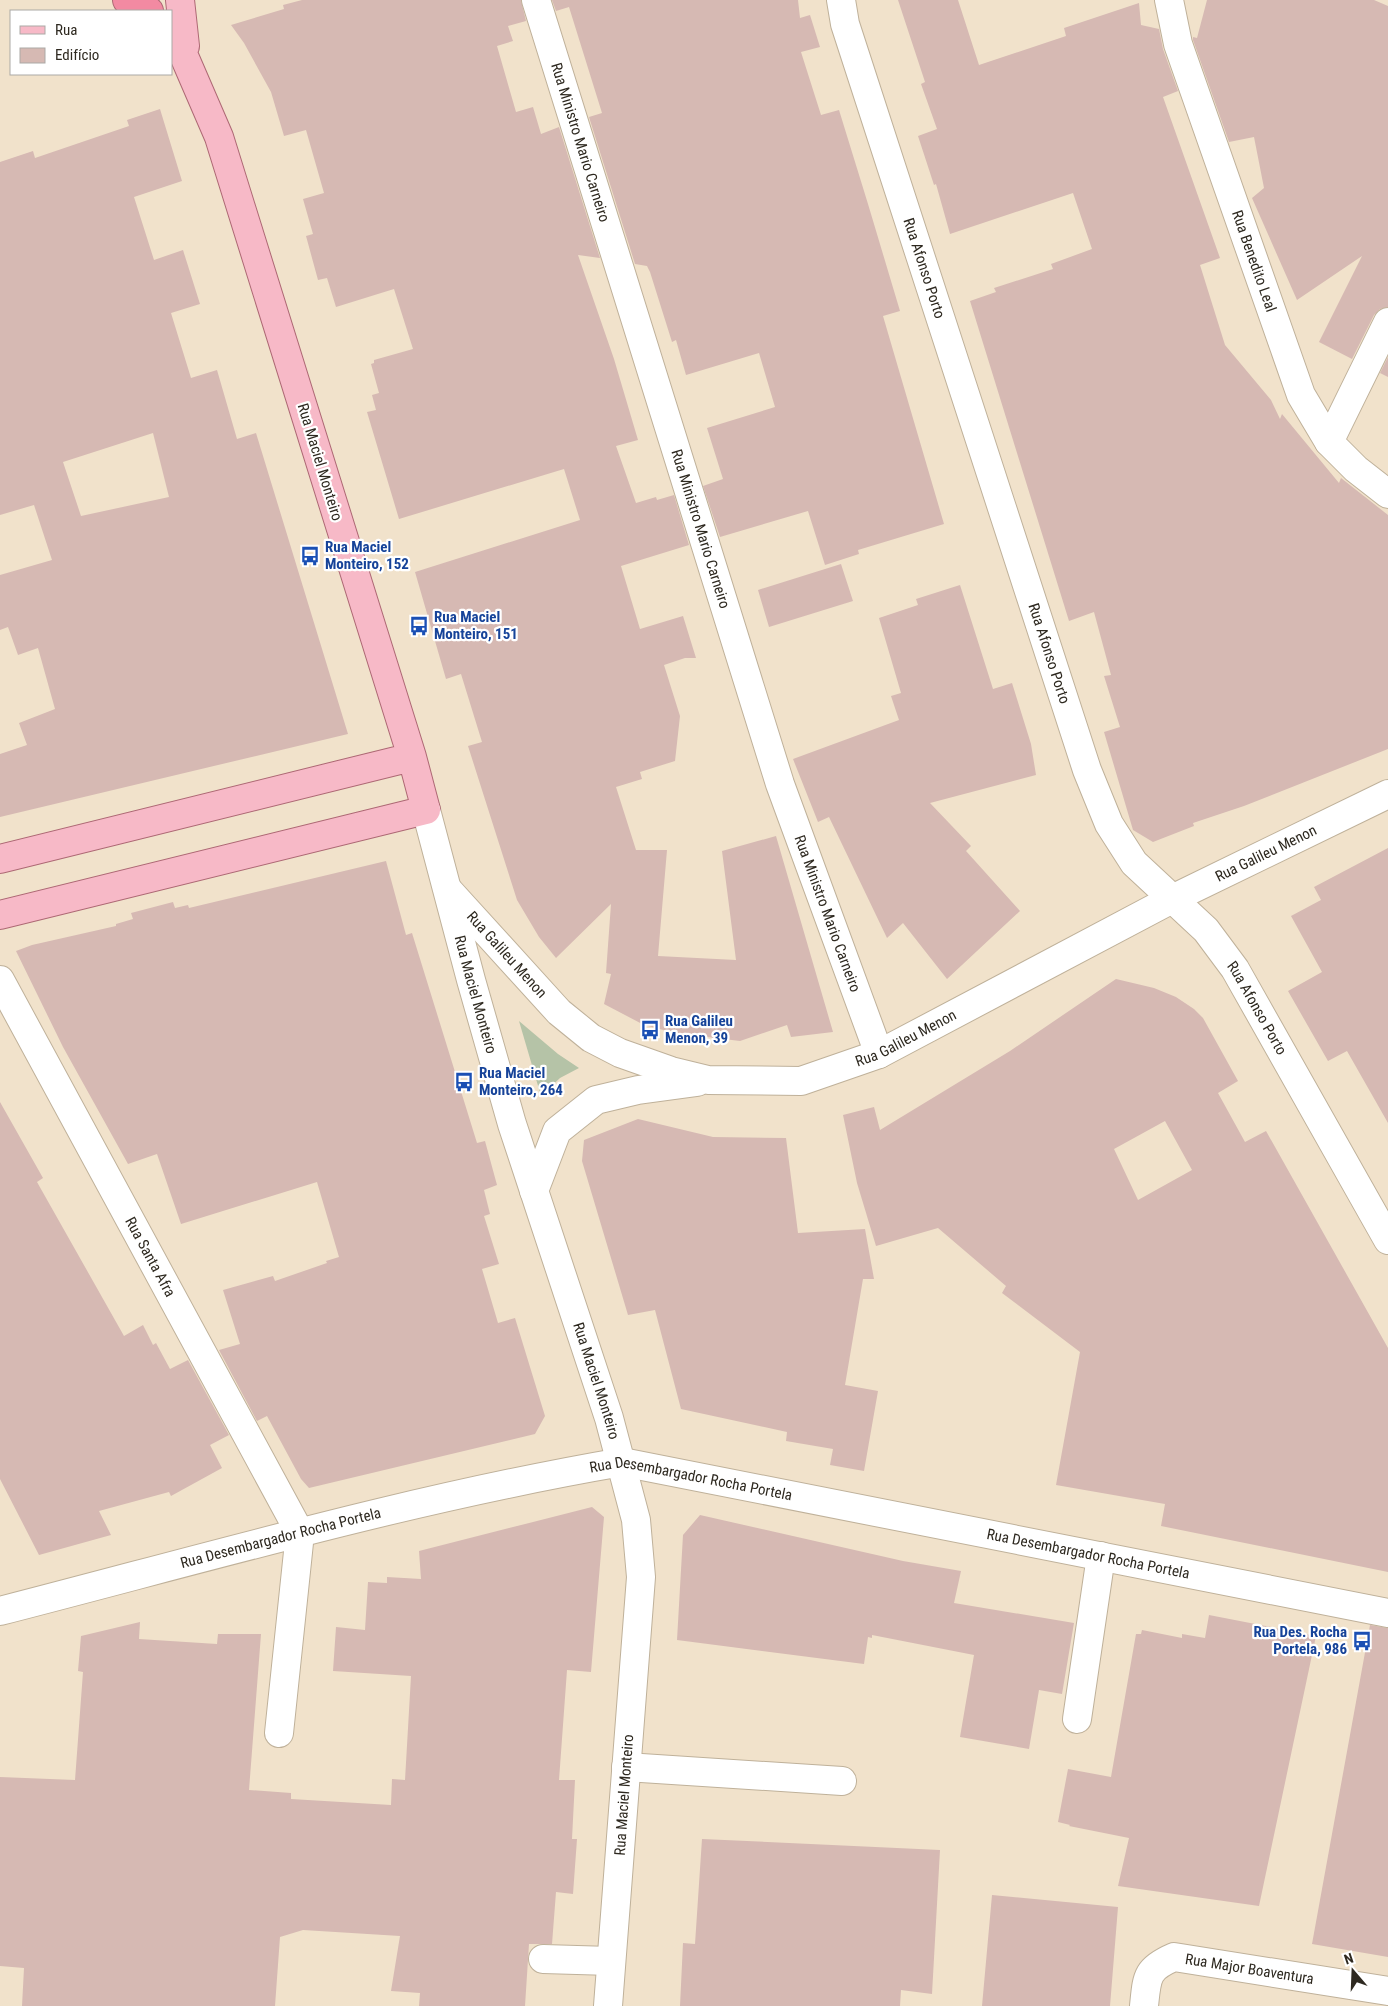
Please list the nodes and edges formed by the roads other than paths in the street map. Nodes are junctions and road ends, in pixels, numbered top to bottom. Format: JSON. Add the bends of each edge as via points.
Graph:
{"nodes":[{"id":1,"x":126,"y":0,"type":"edge"},
{"id":2,"x":180,"y":0,"type":"edge"},
{"id":3,"x":536,"y":0,"type":"edge"},
{"id":4,"x":841,"y":0,"type":"edge"},
{"id":5,"x":1169,"y":0,"type":"edge"},
{"id":6,"x":147,"y":10,"type":"edge"},
{"id":7,"x":172,"y":28,"type":"edge"},
{"id":8,"x":187,"y":62,"type":"junction"},
{"id":9,"x":1388,"y":322,"type":"edge"},
{"id":10,"x":1329,"y":442,"type":"junction"},
{"id":11,"x":1388,"y":494,"type":"edge"},
{"id":12,"x":412,"y":757,"type":"junction"},
{"id":13,"x":1388,"y":794,"type":"edge"},
{"id":14,"x":426,"y":810,"type":"junction"},
{"id":15,"x":0,"y":859,"type":"edge"},
{"id":16,"x":446,"y":888,"type":"junction"},
{"id":17,"x":1172,"y":899,"type":"junction"},
{"id":18,"x":0,"y":915,"type":"edge"},
{"id":19,"x":0,"y":980,"type":"edge"},
{"id":20,"x":878,"y":1054,"type":"junction"},
{"id":21,"x":708,"y":1080,"type":"junction"},
{"id":22,"x":534,"y":1191,"type":"junction"},
{"id":23,"x":1388,"y":1240,"type":"edge"},
{"id":24,"x":622,"y":1462,"type":"junction"},
{"id":25,"x":300,"y":1533,"type":"junction"},
{"id":26,"x":1101,"y":1556,"type":"junction"},
{"id":27,"x":0,"y":1611,"type":"edge"},
{"id":28,"x":1388,"y":1613,"type":"edge"},
{"id":29,"x":1077,"y":1719,"type":"dead end"},
{"id":30,"x":279,"y":1733,"type":"dead end"},
{"id":31,"x":626,"y":1767,"type":"junction"},
{"id":32,"x":842,"y":1781,"type":"dead end"},
{"id":33,"x":543,"y":1959,"type":"dead end"},
{"id":34,"x":611,"y":1961,"type":"junction"},
{"id":35,"x":1388,"y":1991,"type":"edge"},
{"id":36,"x":608,"y":2006,"type":"edge"},
{"id":37,"x":1144,"y":2006,"type":"edge"}],
"edges":[{"from":1,"to":6,"type":"highway"},
{"from":2,"to":8,"type":"main road","name":"Rua Maciel Monteiro"},
{"from":3,"to":20,"type":"street","name":"Rua Ministro Mario Carneiro","via":[[780,784]]},
{"from":4,"to":17,"type":"street","name":"Rua Afonso Porto","via":[[845,24],[1086,770],[1109,824],[1134,863]]},
{"from":5,"to":10,"type":"street","name":"Rua Benedito Leal","via":[[1178,44],[1301,395]]},
{"from":7,"to":8,"type":"main road","name":"Rua Maciel Monteiro"},
{"from":8,"to":12,"type":"main road","name":"Rua Maciel Monteiro","via":[[219,137]]},
{"from":9,"to":10,"type":"street"},
{"from":10,"to":11,"type":"street","name":"Rua Benedito Leal"},
{"from":12,"to":14,"type":"main road","name":"Rua Maciel Monteiro"},
{"from":12,"to":15,"type":"main road"},
{"from":13,"to":17,"type":"street","name":"Rua Galileu Menon"},
{"from":14,"to":16,"type":"street","name":"Rua Maciel Monteiro"},
{"from":14,"to":18,"type":"main road"},
{"from":16,"to":21,"type":"street","name":"Rua Galileu Menon","via":[[559,1012],[591,1038],[642,1061]]},
{"from":16,"to":22,"type":"street","name":"Rua Maciel Monteiro"},
{"from":17,"to":20,"type":"street","name":"Rua Galileu Menon"},
{"from":17,"to":23,"type":"street","name":"Rua Afonso Porto","via":[[1206,930],[1235,969]]},
{"from":19,"to":25,"type":"street","name":"Rua Santa Afra"},
{"from":20,"to":21,"type":"street","name":"Rua Galileu Menon","via":[[801,1081]]},
{"from":21,"to":22,"type":"street","via":[[596,1100],[557,1131]]},
{"from":22,"to":24,"type":"street","name":"Rua Maciel Monteiro"},
{"from":24,"to":25,"type":"street","name":"Rua Desembargador Rocha Portela","via":[[531,1478]]},
{"from":24,"to":26,"type":"street","name":"Rua Desembargador Rocha Portela"},
{"from":24,"to":31,"type":"street","name":"Rua Maciel Monteiro","via":[[636,1520],[641,1577]]},
{"from":25,"to":27,"type":"street","name":"Rua Desembargador Rocha Portela"},
{"from":25,"to":30,"type":"street"},
{"from":26,"to":28,"type":"street","name":"Rua Desembargador Rocha Portela"},
{"from":26,"to":29,"type":"street"},
{"from":31,"to":32,"type":"street"},
{"from":31,"to":34,"type":"street","name":"Rua Maciel Monteiro"},
{"from":33,"to":34,"type":"street"},
{"from":34,"to":36,"type":"street","name":"Rua Maciel Monteiro"},
{"from":35,"to":37,"type":"street","name":"Rua Major Boaventura","via":[[1174,1957],[1160,1963],[1147,1978]]}]}
